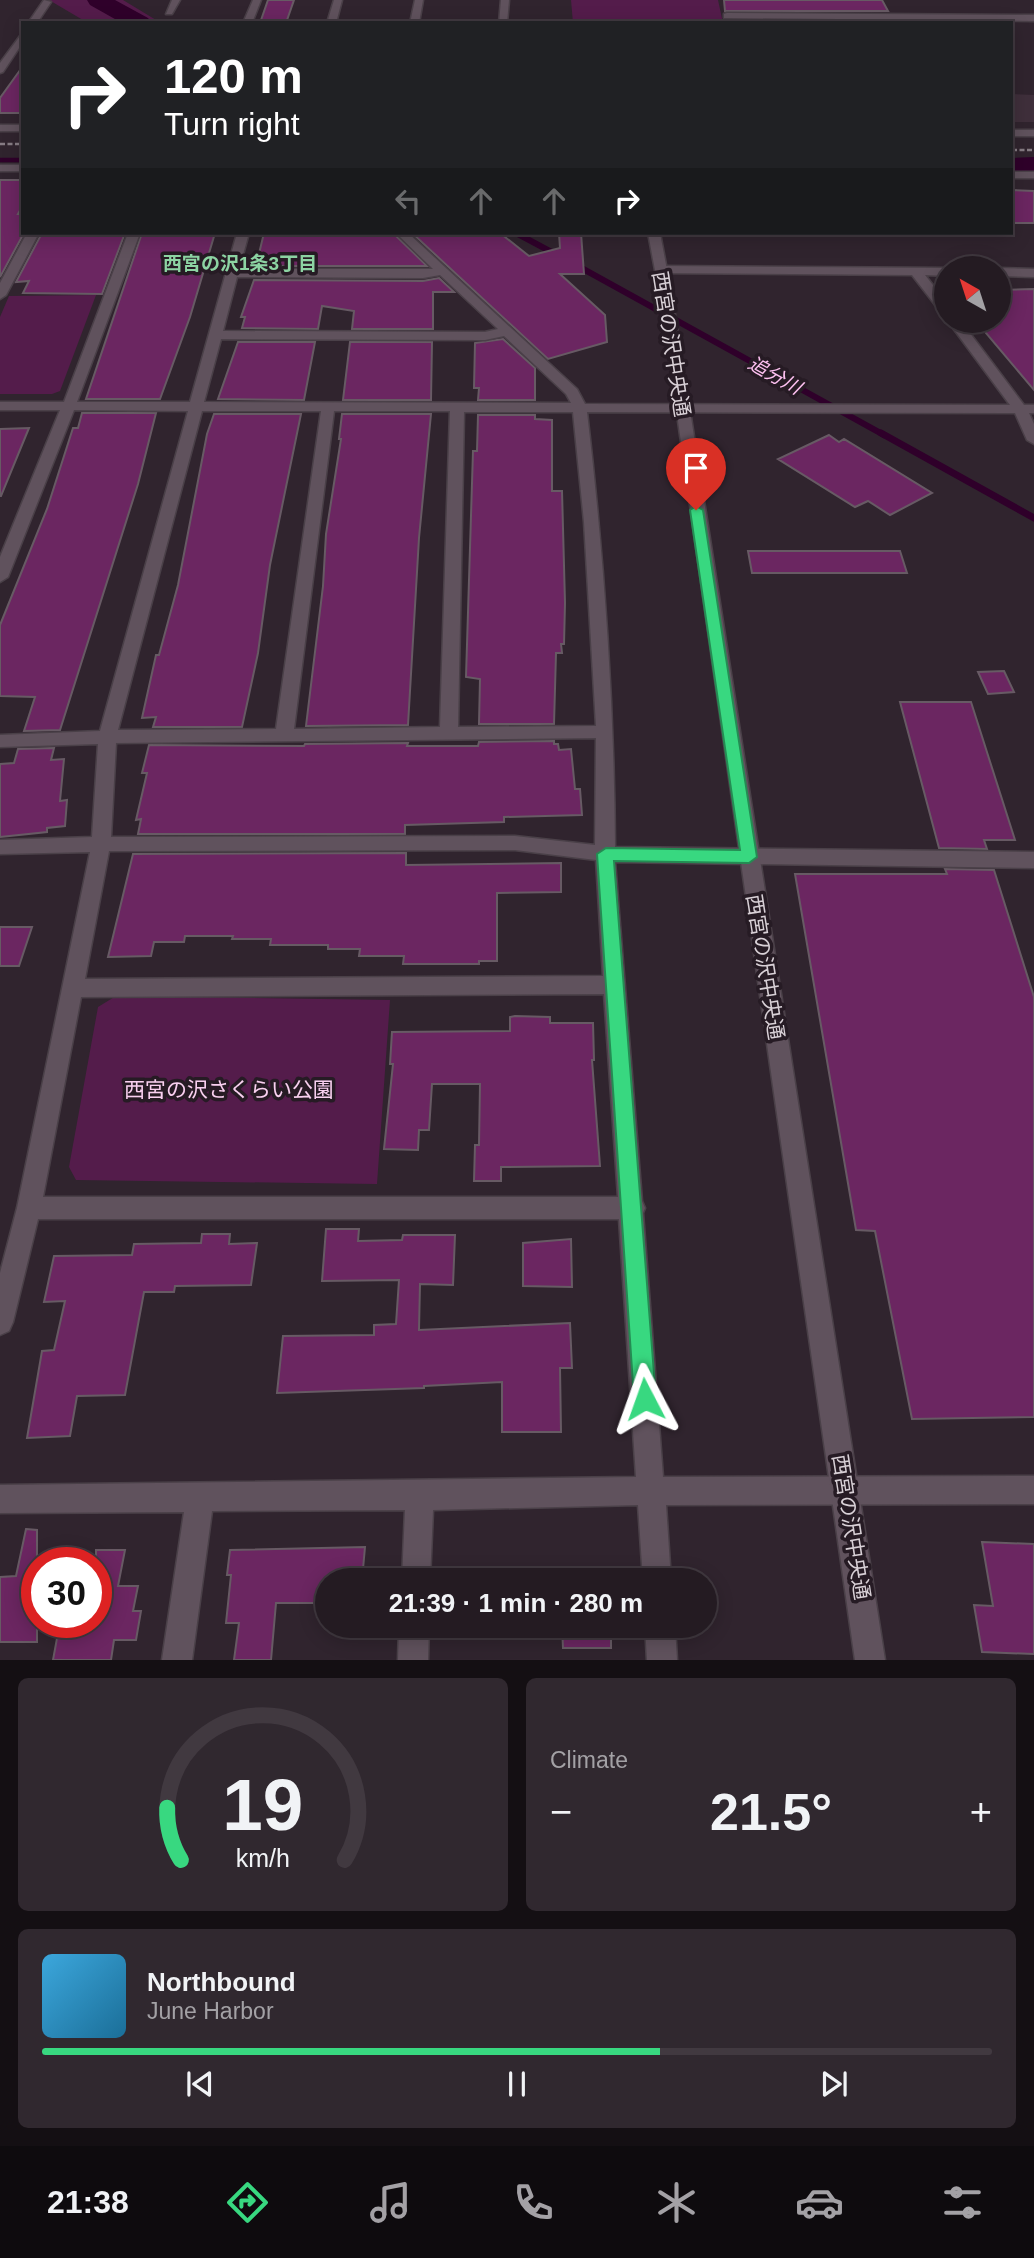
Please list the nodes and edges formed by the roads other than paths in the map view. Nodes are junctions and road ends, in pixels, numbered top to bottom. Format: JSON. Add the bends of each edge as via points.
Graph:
{"nodes":[{"id":1,"x":176,"y":0,"type":"edge"},
{"id":2,"x":257,"y":0,"type":"edge"},
{"id":3,"x":338,"y":0,"type":"edge"},
{"id":4,"x":419,"y":0,"type":"edge"},
{"id":5,"x":505,"y":0,"type":"edge"},
{"id":6,"x":47,"y":2,"type":"dead end"},
{"id":7,"x":169,"y":12,"type":"dead end"},
{"id":8,"x":727,"y":16,"type":"dead end"},
{"id":9,"x":760,"y":16,"type":"edge"},
{"id":10,"x":833,"y":16,"type":"edge"},
{"id":11,"x":1034,"y":18,"type":"edge"},
{"id":12,"x":33,"y":21,"type":"edge"},
{"id":13,"x":248,"y":21,"type":"edge"},
{"id":14,"x":332,"y":21,"type":"edge"},
{"id":15,"x":414,"y":21,"type":"edge"},
{"id":16,"x":503,"y":21,"type":"edge"},
{"id":17,"x":18,"y":40,"type":"edge"},
{"id":18,"x":0,"y":70,"type":"edge"},
{"id":19,"x":0,"y":128,"type":"edge"},
{"id":20,"x":21,"y":128,"type":"edge"},
{"id":21,"x":1013,"y":133,"type":"edge"},
{"id":22,"x":1034,"y":133,"type":"edge"},
{"id":23,"x":0,"y":168,"type":"edge"},
{"id":24,"x":21,"y":168,"type":"edge"},
{"id":25,"x":1013,"y":175,"type":"edge"},
{"id":26,"x":1034,"y":175,"type":"edge"},
{"id":27,"x":32,"y":235,"type":"edge"},
{"id":28,"x":133,"y":235,"type":"edge"},
{"id":29,"x":242,"y":235,"type":"edge"},
{"id":30,"x":404,"y":235,"type":"edge"},
{"id":31,"x":654,"y":235,"type":"edge"},
{"id":32,"x":661,"y":270,"type":"junction"},
{"id":33,"x":444,"y":271,"type":"junction"},
{"id":34,"x":916,"y":272,"type":"junction"},
{"id":35,"x":934,"y":272,"type":"edge"},
{"id":36,"x":1012,"y":272,"type":"edge"},
{"id":37,"x":1034,"y":272,"type":"edge"},
{"id":38,"x":232,"y":273,"type":"junction"},
{"id":39,"x":0,"y":295,"type":"edge"},
{"id":40,"x":934,"y":295,"type":"edge"},
{"id":41,"x":507,"y":331,"type":"junction"},
{"id":42,"x":964,"y":333,"type":"edge"},
{"id":43,"x":217,"y":335,"type":"junction"},
{"id":44,"x":0,"y":406,"type":"edge"},
{"id":45,"x":69,"y":406,"type":"junction"},
{"id":46,"x":196,"y":407,"type":"junction"},
{"id":47,"x":328,"y":407,"type":"junction"},
{"id":48,"x":457,"y":408,"type":"junction"},
{"id":49,"x":580,"y":408,"type":"junction"},
{"id":50,"x":681,"y":409,"type":"junction"},
{"id":51,"x":1027,"y":409,"type":"edge"},
{"id":52,"x":1034,"y":440,"type":"edge"},
{"id":53,"x":0,"y":577,"type":"edge"},
{"id":54,"x":606,"y":732,"type":"junction"},
{"id":55,"x":449,"y":734,"type":"junction"},
{"id":56,"x":284,"y":735,"type":"junction"},
{"id":57,"x":107,"y":737,"type":"junction"},
{"id":58,"x":0,"y":741,"type":"edge"},
{"id":59,"x":101,"y":844,"type":"junction"},
{"id":60,"x":0,"y":847,"type":"edge"},
{"id":61,"x":606,"y":854,"type":"junction"},
{"id":62,"x":749,"y":857,"type":"junction"},
{"id":63,"x":1034,"y":860,"type":"edge"},
{"id":64,"x":616,"y":985,"type":"junction"},
{"id":65,"x":72,"y":988,"type":"junction"},
{"id":66,"x":29,"y":1208,"type":"junction"},
{"id":67,"x":632,"y":1208,"type":"junction"},
{"id":68,"x":0,"y":1322,"type":"edge"},
{"id":69,"x":845,"y":1490,"type":"junction"},
{"id":70,"x":1034,"y":1490,"type":"edge"},
{"id":71,"x":651,"y":1491,"type":"junction"},
{"id":72,"x":420,"y":1496,"type":"junction"},
{"id":73,"x":200,"y":1497,"type":"junction"},
{"id":74,"x":0,"y":1499,"type":"edge"},
{"id":75,"x":417,"y":1568,"type":"edge"},
{"id":76,"x":656,"y":1568,"type":"edge"},
{"id":77,"x":414,"y":1638,"type":"edge"},
{"id":78,"x":661,"y":1638,"type":"edge"},
{"id":79,"x":177,"y":1660,"type":"edge"},
{"id":80,"x":413,"y":1660,"type":"edge"},
{"id":81,"x":662,"y":1660,"type":"edge"},
{"id":82,"x":870,"y":1660,"type":"edge"}],
"edges":[{"from":1,"to":7,"type":"street"},
{"from":2,"to":13,"type":"street"},
{"from":3,"to":14,"type":"street"},
{"from":4,"to":15,"type":"street"},
{"from":5,"to":16,"type":"street"},
{"from":6,"to":12,"type":"street"},
{"from":8,"to":9,"type":"street"},
{"from":9,"to":10,"type":"street"},
{"from":10,"to":11,"type":"street","via":[[902,13]]},
{"from":17,"to":18,"type":"street"},
{"from":19,"to":20,"type":"street"},
{"from":21,"to":22,"type":"street"},
{"from":23,"to":24,"type":"street"},
{"from":25,"to":26,"type":"street"},
{"from":27,"to":39,"type":"street"},
{"from":28,"to":45,"type":"street"},
{"from":29,"to":38,"type":"street"},
{"from":30,"to":33,"type":"street"},
{"from":31,"to":32,"type":"street","name":"西宮の沢中央通"},
{"from":32,"to":34,"type":"street"},
{"from":32,"to":50,"type":"street","name":"西宮の沢中央通"},
{"from":33,"to":38,"type":"street"},
{"from":33,"to":41,"type":"street"},
{"from":34,"to":35,"type":"street"},
{"from":34,"to":40,"type":"street"},
{"from":36,"to":37,"type":"street"},
{"from":38,"to":43,"type":"street"},
{"from":41,"to":43,"type":"street","via":[[485,336]]},
{"from":41,"to":49,"type":"street","via":[[572,392]]},
{"from":42,"to":51,"type":"street"},
{"from":43,"to":46,"type":"street"},
{"from":44,"to":45,"type":"street"},
{"from":45,"to":46,"type":"street"},
{"from":45,"to":53,"type":"street"},
{"from":46,"to":47,"type":"street"},
{"from":46,"to":57,"type":"street"},
{"from":47,"to":48,"type":"street"},
{"from":47,"to":56,"type":"street"},
{"from":48,"to":49,"type":"street"},
{"from":48,"to":55,"type":"street"},
{"from":49,"to":50,"type":"street"},
{"from":49,"to":54,"type":"street"},
{"from":50,"to":51,"type":"street"},
{"from":50,"to":62,"type":"street","name":"西宮の沢中央通"},
{"from":51,"to":52,"type":"street"},
{"from":54,"to":55,"type":"street"},
{"from":54,"to":61,"type":"street"},
{"from":55,"to":56,"type":"street"},
{"from":56,"to":57,"type":"street"},
{"from":57,"to":58,"type":"street"},
{"from":57,"to":59,"type":"street"},
{"from":59,"to":60,"type":"street"},
{"from":59,"to":61,"type":"street","via":[[515,843]]},
{"from":59,"to":65,"type":"street"},
{"from":61,"to":62,"type":"street"},
{"from":61,"to":64,"type":"street"},
{"from":62,"to":63,"type":"street"},
{"from":62,"to":69,"type":"street","name":"西宮の沢中央通"},
{"from":64,"to":65,"type":"street"},
{"from":64,"to":67,"type":"street"},
{"from":65,"to":66,"type":"street"},
{"from":66,"to":67,"type":"street"},
{"from":66,"to":68,"type":"street"},
{"from":67,"to":71,"type":"street"},
{"from":69,"to":70,"type":"street"},
{"from":69,"to":71,"type":"street"},
{"from":69,"to":82,"type":"street","name":"西宮の沢中央通"},
{"from":71,"to":72,"type":"street"},
{"from":71,"to":76,"type":"street"},
{"from":72,"to":73,"type":"street"},
{"from":72,"to":75,"type":"street"},
{"from":73,"to":74,"type":"street"},
{"from":73,"to":79,"type":"street"},
{"from":77,"to":80,"type":"street"},
{"from":78,"to":81,"type":"street"}]}
